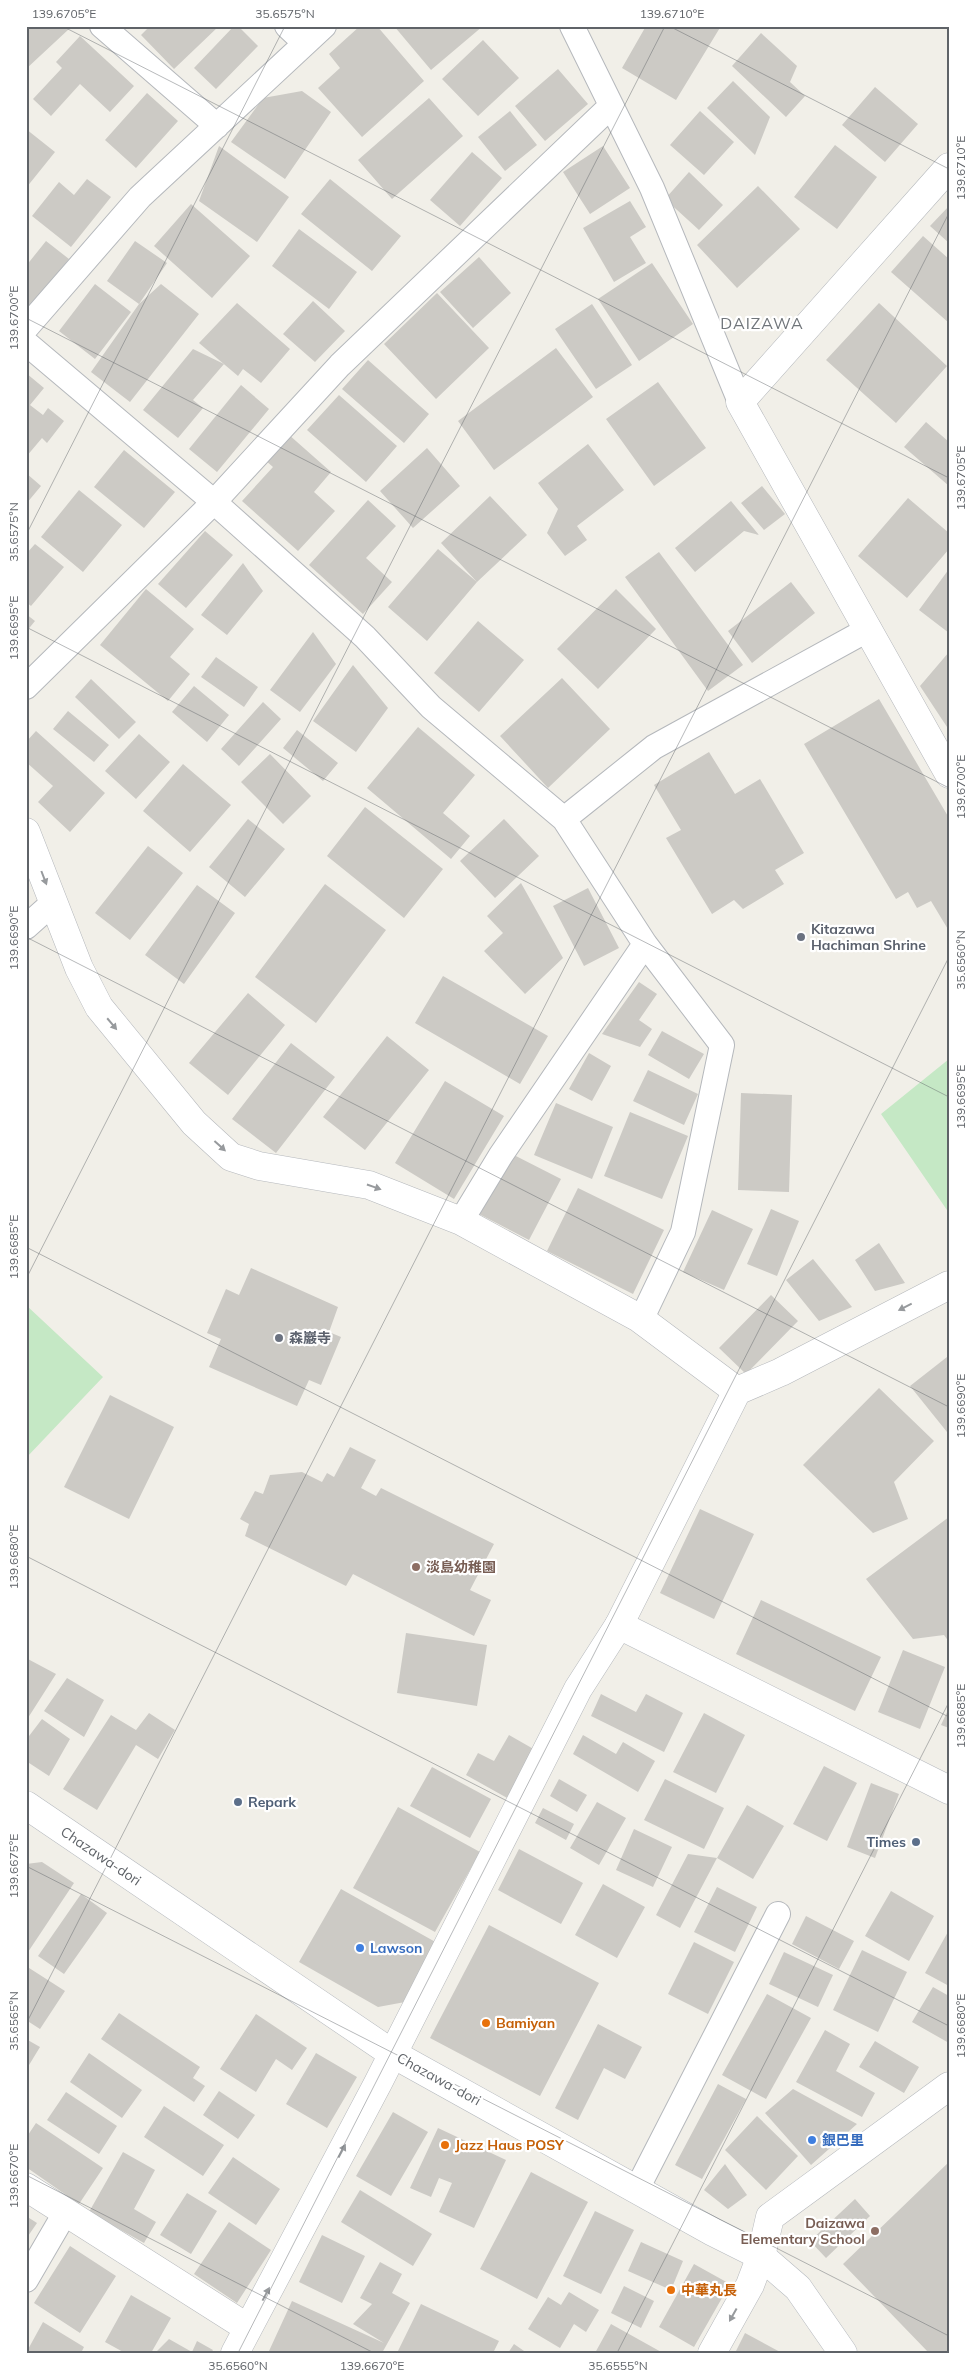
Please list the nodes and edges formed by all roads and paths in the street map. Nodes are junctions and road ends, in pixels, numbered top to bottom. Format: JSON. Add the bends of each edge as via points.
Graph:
{"nodes":[{"id":1,"x":102,"y":26,"type":"edge"},
{"id":2,"x":286,"y":26,"type":"edge"},
{"id":3,"x":324,"y":26,"type":"edge"},
{"id":4,"x":572,"y":26,"type":"edge"},
{"id":5,"x":305,"y":43,"type":"junction"},
{"id":6,"x":611,"y":106,"type":"junction"},
{"id":7,"x":217,"y":126,"type":"junction"},
{"id":8,"x":949,"y":167,"type":"edge"},
{"id":9,"x":26,"y":328,"type":"edge"},
{"id":10,"x":26,"y":343,"type":"edge"},
{"id":11,"x":740,"y":402,"type":"junction"},
{"id":12,"x":214,"y":502,"type":"junction"},
{"id":13,"x":870,"y":629,"type":"junction"},
{"id":14,"x":26,"y":687,"type":"edge"},
{"id":15,"x":949,"y":774,"type":"edge"},
{"id":16,"x":564,"y":819,"type":"junction"},
{"id":17,"x":26,"y":832,"type":"edge"},
{"id":18,"x":54,"y":902,"type":"junction"},
{"id":19,"x":26,"y":927,"type":"edge"},
{"id":20,"x":645,"y":944,"type":"junction"},
{"id":21,"x":461,"y":1220,"type":"junction"},
{"id":22,"x":949,"y":1285,"type":"edge"},
{"id":23,"x":641,"y":1320,"type":"junction"},
{"id":24,"x":737,"y":1391,"type":"junction"},
{"id":25,"x":619,"y":1625,"type":"junction"},
{"id":26,"x":949,"y":1790,"type":"edge"},
{"id":27,"x":26,"y":1805,"type":"edge"},
{"id":28,"x":778,"y":1914,"type":"dead end"},
{"id":29,"x":393,"y":2054,"type":"junction"},
{"id":30,"x":949,"y":2086,"type":"edge"},
{"id":31,"x":26,"y":2187,"type":"edge"},
{"id":32,"x":637,"y":2189,"type":"junction"},
{"id":33,"x":65,"y":2213,"type":"junction"},
{"id":34,"x":761,"y":2256,"type":"junction"},
{"id":35,"x":26,"y":2280,"type":"edge"},
{"id":36,"x":248,"y":2328,"type":"junction"},
{"id":37,"x":235,"y":2353,"type":"edge"},
{"id":38,"x":712,"y":2353,"type":"edge"},
{"id":39,"x":844,"y":2353,"type":"edge"}],
"edges":[{"from":1,"to":7,"type":"lane"},
{"from":2,"to":5,"type":"lane"},
{"from":3,"to":5,"type":"lane"},
{"from":4,"to":6,"type":"lane"},
{"from":5,"to":7,"type":"lane"},
{"from":6,"to":11,"type":"lane","via":[[652,188]]},
{"from":6,"to":12,"type":"lane","via":[[340,365]]},
{"from":7,"to":9,"type":"lane","via":[[140,197]]},
{"from":8,"to":11,"type":"street"},
{"from":10,"to":12,"type":"lane"},
{"from":11,"to":13,"type":"street"},
{"from":12,"to":14,"type":"lane"},
{"from":12,"to":16,"type":"lane","via":[[365,637],[431,708]]},
{"from":13,"to":15,"type":"street"},
{"from":13,"to":16,"type":"lane","via":[[654,747]]},
{"from":16,"to":20,"type":"lane"},
{"from":17,"to":18,"type":"street","one_way":true},
{"from":18,"to":19,"type":"lane"},
{"from":18,"to":21,"type":"street","one_way":true,"via":[[79,968],[99,1007],[194,1123],[231,1157],[259,1166],[368,1185]]},
{"from":20,"to":21,"type":"lane"},
{"from":20,"to":23,"type":"lane","via":[[722,1045],[683,1232]]},
{"from":21,"to":23,"type":"street"},
{"from":22,"to":24,"type":"street","one_way":true,"via":[[781,1372]]},
{"from":23,"to":24,"type":"street"},
{"from":24,"to":25,"type":"street"},
{"from":25,"to":26,"type":"street"},
{"from":25,"to":29,"type":"street","via":[[578,1689]]},
{"from":27,"to":29,"type":"street","name":"Chazawa-dori"},
{"from":28,"to":32,"type":"lane"},
{"from":29,"to":32,"type":"street","name":"Chazawa-dori"},
{"from":36,"to":29,"type":"street","one_way":true},
{"from":30,"to":34,"type":"street","via":[[770,2217]]},
{"from":31,"to":33,"type":"street"},
{"from":32,"to":34,"type":"street","name":"Chazawa-dori"},
{"from":33,"to":35,"type":"lane"},
{"from":33,"to":36,"type":"street"},
{"from":34,"to":38,"type":"street","one_way":true,"via":[[750,2285]]},
{"from":34,"to":39,"type":"street","name":"Chazawa-dori","via":[[798,2288]]},
{"from":36,"to":37,"type":"street"}]}
